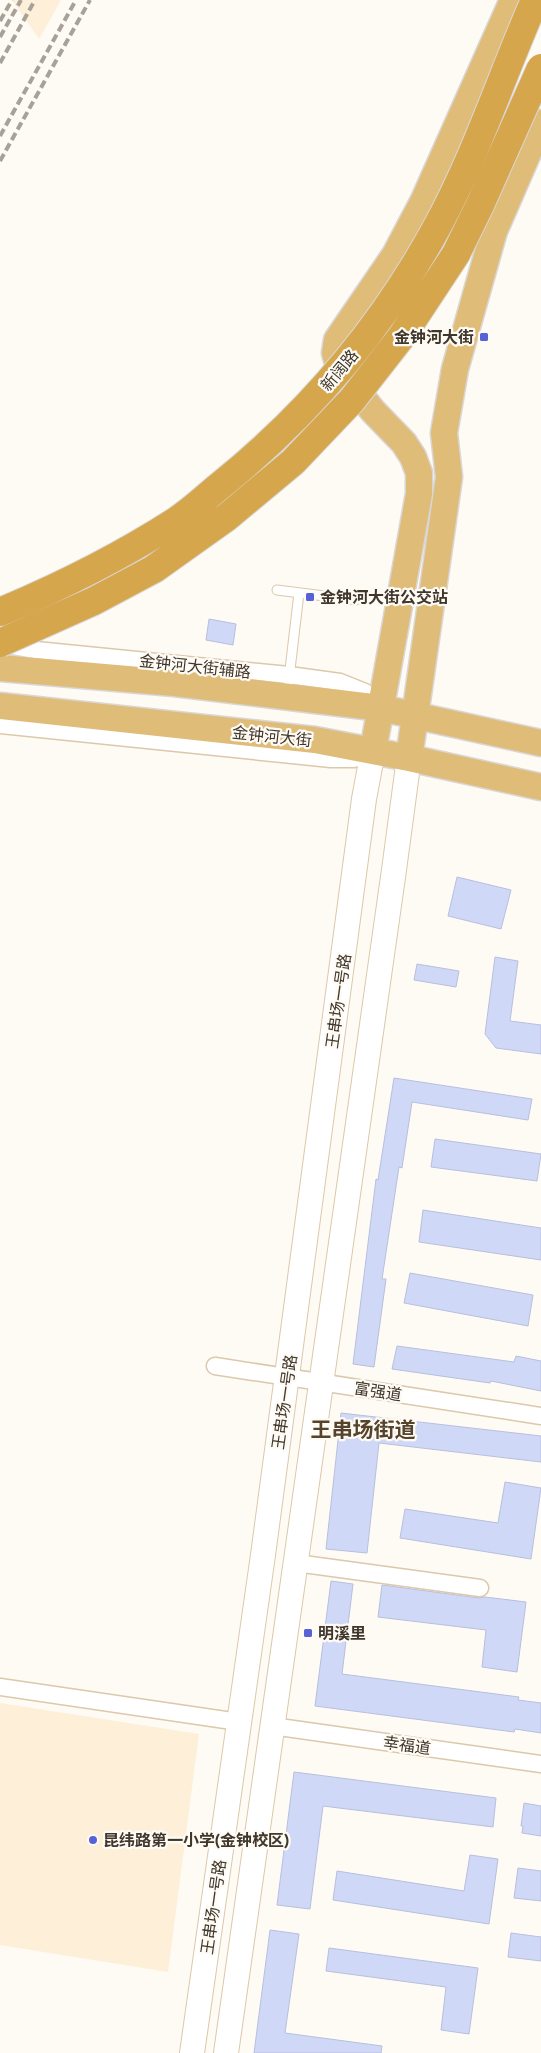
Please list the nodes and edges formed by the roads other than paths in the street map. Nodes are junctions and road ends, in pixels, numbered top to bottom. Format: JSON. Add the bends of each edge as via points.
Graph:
{"nodes":[{"id":1,"x":513,"y":0,"type":"edge"},
{"id":2,"x":535,"y":0,"type":"edge"},
{"id":3,"x":541,"y":68,"type":"edge"},
{"id":4,"x":541,"y":123,"type":"edge"},
{"id":5,"x":277,"y":590,"type":"dead end"},
{"id":6,"x":299,"y":593,"type":"junction"},
{"id":7,"x":356,"y":600,"type":"dead end"},
{"id":8,"x":0,"y":612,"type":"edge"},
{"id":9,"x":0,"y":643,"type":"edge"},
{"id":10,"x":0,"y":668,"type":"edge"},
{"id":11,"x":288,"y":685,"type":"junction"},
{"id":12,"x":321,"y":700,"type":"junction"},
{"id":13,"x":0,"y":706,"type":"edge"},
{"id":14,"x":381,"y":708,"type":"junction"},
{"id":15,"x":415,"y":714,"type":"junction"},
{"id":16,"x":0,"y":726,"type":"edge"},
{"id":17,"x":315,"y":740,"type":"junction"},
{"id":18,"x":541,"y":743,"type":"edge"},
{"id":19,"x":373,"y":751,"type":"junction"},
{"id":20,"x":409,"y":758,"type":"junction"},
{"id":21,"x":541,"y":787,"type":"edge"},
{"id":22,"x":215,"y":1366,"type":"dead end"},
{"id":23,"x":287,"y":1377,"type":"junction"},
{"id":24,"x":321,"y":1383,"type":"junction"},
{"id":25,"x":541,"y":1416,"type":"edge"},
{"id":26,"x":296,"y":1562,"type":"junction"},
{"id":27,"x":480,"y":1588,"type":"dead end"},
{"id":28,"x":0,"y":1687,"type":"edge"},
{"id":29,"x":239,"y":1722,"type":"junction"},
{"id":30,"x":272,"y":1726,"type":"junction"},
{"id":31,"x":541,"y":1764,"type":"edge"},
{"id":32,"x":192,"y":2053,"type":"edge"},
{"id":33,"x":226,"y":2053,"type":"edge"}],
"edges":[{"from":1,"to":14,"type":"main road","via":[[424,200],[395,255],[337,340],[335,353],[340,370],[404,443],[419,473],[419,494]]},
{"from":2,"to":8,"type":"highway","name":"新阔路","bridge":true,"via":[[471,156],[438,225],[398,291],[351,358],[296,420],[178,520],[81,576]]},
{"from":3,"to":9,"type":"highway","name":"新阔路","bridge":true,"via":[[456,254],[402,336],[352,400],[293,462],[227,517],[154,569],[94,601]]},
{"from":4,"to":15,"type":"main road","via":[[494,231],[455,369],[444,432],[449,477]]},
{"from":5,"to":6,"type":"lane"},
{"from":6,"to":7,"type":"lane"},
{"from":6,"to":11,"type":"lane"},
{"from":9,"to":11,"type":"street","name":"金钟河大街辅路"},
{"from":10,"to":11,"type":"main road"},
{"from":11,"to":12,"type":"main road"},
{"from":11,"to":14,"type":"street","name":"金钟河大街辅路","via":[[340,682],[365,692]]},
{"from":12,"to":14,"type":"main road"},
{"from":12,"to":17,"type":"main road","via":[[332,711],[336,721],[329,734]]},
{"from":13,"to":17,"type":"main road","name":"金钟河大街"},
{"from":14,"to":15,"type":"main road"},
{"from":14,"to":19,"type":"main road"},
{"from":15,"to":18,"type":"main road"},
{"from":15,"to":20,"type":"main road"},
{"from":16,"to":19,"type":"street","via":[[331,759],[354,760]]},
{"from":17,"to":19,"type":"main road","name":"金钟河大街"},
{"from":19,"to":20,"type":"main road","name":"金钟河大街"},
{"from":19,"to":23,"type":"main road","name":"王串场一号路"},
{"from":20,"to":21,"type":"main road","name":"金钟河大街"},
{"from":20,"to":24,"type":"main road","name":"王串场一号路"},
{"from":22,"to":23,"type":"street","name":"富强道"},
{"from":23,"to":24,"type":"street","name":"富强道"},
{"from":23,"to":29,"type":"main road","name":"王串场一号路"},
{"from":24,"to":25,"type":"street","name":"富强道"},
{"from":24,"to":26,"type":"main road","name":"王串场一号路"},
{"from":26,"to":27,"type":"street"},
{"from":26,"to":30,"type":"main road","name":"王串场一号路"},
{"from":28,"to":29,"type":"street"},
{"from":29,"to":32,"type":"main road","name":"王串场一号路"},
{"from":30,"to":31,"type":"street","name":"幸福道"},
{"from":30,"to":33,"type":"main road","name":"王串场一号路"}]}
